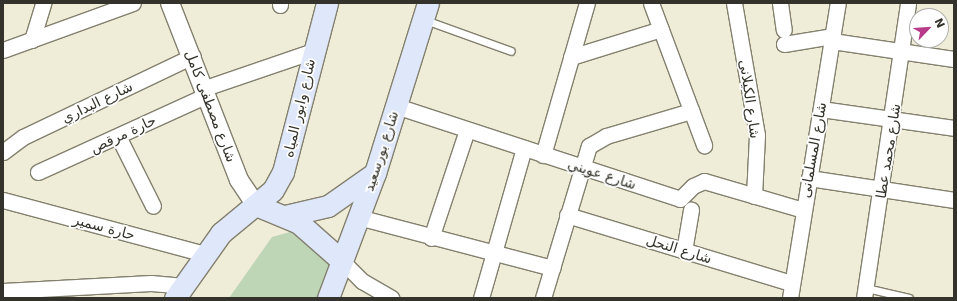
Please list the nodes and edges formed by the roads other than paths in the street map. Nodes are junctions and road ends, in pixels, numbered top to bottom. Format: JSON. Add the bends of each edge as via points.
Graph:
{"nodes":[{"id":1,"x":43,"y":3,"type":"edge"},
{"id":2,"x":133,"y":3,"type":"edge"},
{"id":3,"x":170,"y":3,"type":"edge"},
{"id":4,"x":327,"y":3,"type":"edge"},
{"id":5,"x":587,"y":3,"type":"edge"},
{"id":6,"x":651,"y":3,"type":"edge"},
{"id":7,"x":734,"y":3,"type":"edge"},
{"id":8,"x":780,"y":3,"type":"edge"},
{"id":9,"x":838,"y":3,"type":"edge"},
{"id":10,"x":908,"y":3,"type":"edge"},
{"id":11,"x":426,"y":11,"type":"edge"},
{"id":12,"x":660,"y":29,"type":"junction"},
{"id":13,"x":833,"y":39,"type":"junction"},
{"id":14,"x":32,"y":40,"type":"junction"},
{"id":15,"x":3,"y":50,"type":"edge"},
{"id":16,"x":511,"y":50,"type":"dead end"},
{"id":17,"x":904,"y":50,"type":"junction"},
{"id":18,"x":313,"y":51,"type":"junction"},
{"id":19,"x":193,"y":56,"type":"junction"},
{"id":20,"x":571,"y":57,"type":"junction"},
{"id":21,"x":954,"y":59,"type":"edge"},
{"id":22,"x":206,"y":91,"type":"junction"},
{"id":23,"x":396,"y":106,"type":"junction"},
{"id":24,"x":821,"y":109,"type":"junction"},
{"id":25,"x":691,"y":111,"type":"junction"},
{"id":26,"x":893,"y":119,"type":"junction"},
{"id":27,"x":954,"y":128,"type":"edge"},
{"id":28,"x":467,"y":130,"type":"junction"},
{"id":29,"x":118,"y":136,"type":"junction"},
{"id":30,"x":704,"y":145,"type":"dead end"},
{"id":31,"x":524,"y":148,"type":"junction"},
{"id":32,"x":3,"y":152,"type":"edge"},
{"id":33,"x":543,"y":155,"type":"junction"},
{"id":34,"x":581,"y":168,"type":"junction"},
{"id":35,"x":38,"y":172,"type":"dead end"},
{"id":36,"x":375,"y":173,"type":"junction"},
{"id":37,"x":809,"y":178,"type":"junction"},
{"id":38,"x":882,"y":189,"type":"junction"},
{"id":39,"x":754,"y":196,"type":"junction"},
{"id":40,"x":3,"y":200,"type":"edge"},
{"id":41,"x":954,"y":200,"type":"edge"},
{"id":42,"x":256,"y":205,"type":"junction"},
{"id":43,"x":153,"y":206,"type":"dead end"},
{"id":44,"x":691,"y":210,"type":"dead end"},
{"id":45,"x":803,"y":210,"type":"junction"},
{"id":46,"x":567,"y":215,"type":"junction"},
{"id":47,"x":285,"y":216,"type":"junction"},
{"id":48,"x":358,"y":217,"type":"junction"},
{"id":49,"x":431,"y":238,"type":"junction"},
{"id":50,"x":684,"y":250,"type":"junction"},
{"id":51,"x":494,"y":253,"type":"junction"},
{"id":52,"x":205,"y":254,"type":"junction"},
{"id":53,"x":341,"y":260,"type":"junction"},
{"id":54,"x":552,"y":268,"type":"junction"},
{"id":55,"x":791,"y":283,"type":"junction"},
{"id":56,"x":3,"y":290,"type":"edge"},
{"id":57,"x":180,"y":292,"type":"edge"},
{"id":58,"x":865,"y":293,"type":"edge"},
{"id":59,"x":328,"y":298,"type":"edge"},
{"id":60,"x":391,"y":298,"type":"edge"},
{"id":61,"x":481,"y":298,"type":"edge"},
{"id":62,"x":543,"y":298,"type":"edge"},
{"id":63,"x":790,"y":298,"type":"edge"},
{"id":64,"x":909,"y":298,"type":"edge"}],
"edges":[{"from":1,"to":14,"type":"street"},
{"from":2,"to":14,"type":"street"},
{"from":3,"to":19,"type":"street","name":"شارع مصطفى كامل"},
{"from":4,"to":18,"type":"main road","name":"شارع وابور المياه"},
{"from":5,"to":20,"type":"street"},
{"from":6,"to":12,"type":"street"},
{"from":7,"to":39,"type":"street","name":"شارع الكيلانى","via":[[757,135]]},
{"from":8,"to":13,"type":"street","via":[[784,37]]},
{"from":9,"to":13,"type":"street","name":"شارع المسلمانى"},
{"from":10,"to":17,"type":"street","name":"شارع محمد عطا"},
{"from":11,"to":16,"type":"lane"},
{"from":11,"to":23,"type":"main road","name":"شارع بورسعيد"},
{"from":12,"to":20,"type":"street"},
{"from":12,"to":25,"type":"street"},
{"from":13,"to":17,"type":"street"},
{"from":13,"to":24,"type":"street","name":"شارع المسلمانى"},
{"from":14,"to":15,"type":"street"},
{"from":17,"to":21,"type":"street"},
{"from":17,"to":26,"type":"street","name":"شارع محمد عطا"},
{"from":18,"to":22,"type":"street","name":"حارة مرقص"},
{"from":18,"to":42,"type":"main road","name":"شارع وابور المياه","via":[[283,172],[273,190]]},
{"from":19,"to":22,"type":"street","name":"شارع مصطفى كامل"},
{"from":19,"to":32,"type":"street","name":"شارع البداري","via":[[23,137]]},
{"from":20,"to":33,"type":"street"},
{"from":22,"to":29,"type":"street","name":"حارة مرقص"},
{"from":22,"to":42,"type":"street","name":"شارع مصطفى كامل","via":[[239,180]]},
{"from":23,"to":28,"type":"street","name":"شارع عويني"},
{"from":23,"to":36,"type":"main road","name":"شارع بورسعيد"},
{"from":24,"to":26,"type":"street"},
{"from":24,"to":37,"type":"street","name":"شارع المسلمانى"},
{"from":25,"to":30,"type":"street"},
{"from":25,"to":34,"type":"street","via":[[596,141],[585,151]]},
{"from":26,"to":27,"type":"street"},
{"from":26,"to":38,"type":"street","name":"شارع محمد عطا"},
{"from":28,"to":31,"type":"street","name":"شارع عويني"},
{"from":28,"to":49,"type":"street"},
{"from":29,"to":35,"type":"street","name":"حارة مرقص"},
{"from":29,"to":43,"type":"street"},
{"from":31,"to":33,"type":"street","name":"شارع عويني"},
{"from":31,"to":51,"type":"street"},
{"from":33,"to":34,"type":"street","name":"شارع عويني"},
{"from":34,"to":39,"type":"street","name":"شارع عويني","via":[[680,199],[692,186],[704,181]]},
{"from":34,"to":46,"type":"street"},
{"from":36,"to":47,"type":"main road","via":[[328,206]]},
{"from":36,"to":48,"type":"main road","name":"شارع بورسعيد"},
{"from":37,"to":38,"type":"street"},
{"from":37,"to":45,"type":"street","name":"شارع المسلمانى"},
{"from":38,"to":41,"type":"street"},
{"from":38,"to":58,"type":"street","name":"شارع محمد عطا"},
{"from":39,"to":45,"type":"street","name":"شارع عويني"},
{"from":40,"to":52,"type":"street","name":"حارة سمير"},
{"from":42,"to":47,"type":"main road"},
{"from":42,"to":52,"type":"main road","via":[[221,233]]},
{"from":44,"to":50,"type":"street"},
{"from":45,"to":55,"type":"street","name":"شارع المسلمانى"},
{"from":46,"to":50,"type":"street","name":"شارع النحل"},
{"from":46,"to":54,"type":"street"},
{"from":47,"to":53,"type":"main road","via":[[313,233]]},
{"from":48,"to":49,"type":"street"},
{"from":48,"to":53,"type":"main road","name":"شارع بورسعيد"},
{"from":49,"to":51,"type":"street"},
{"from":50,"to":55,"type":"street","name":"شارع النحل"},
{"from":51,"to":54,"type":"street"},
{"from":51,"to":61,"type":"street"},
{"from":52,"to":57,"type":"main road"},
{"from":53,"to":59,"type":"main road","name":"شارع بورسعيد"},
{"from":53,"to":60,"type":"street","via":[[362,281]]},
{"from":54,"to":62,"type":"street"},
{"from":55,"to":63,"type":"street","name":"شارع المسلمانى"},
{"from":56,"to":57,"type":"street","via":[[151,283]]},
{"from":58,"to":64,"type":"lane"}]}
